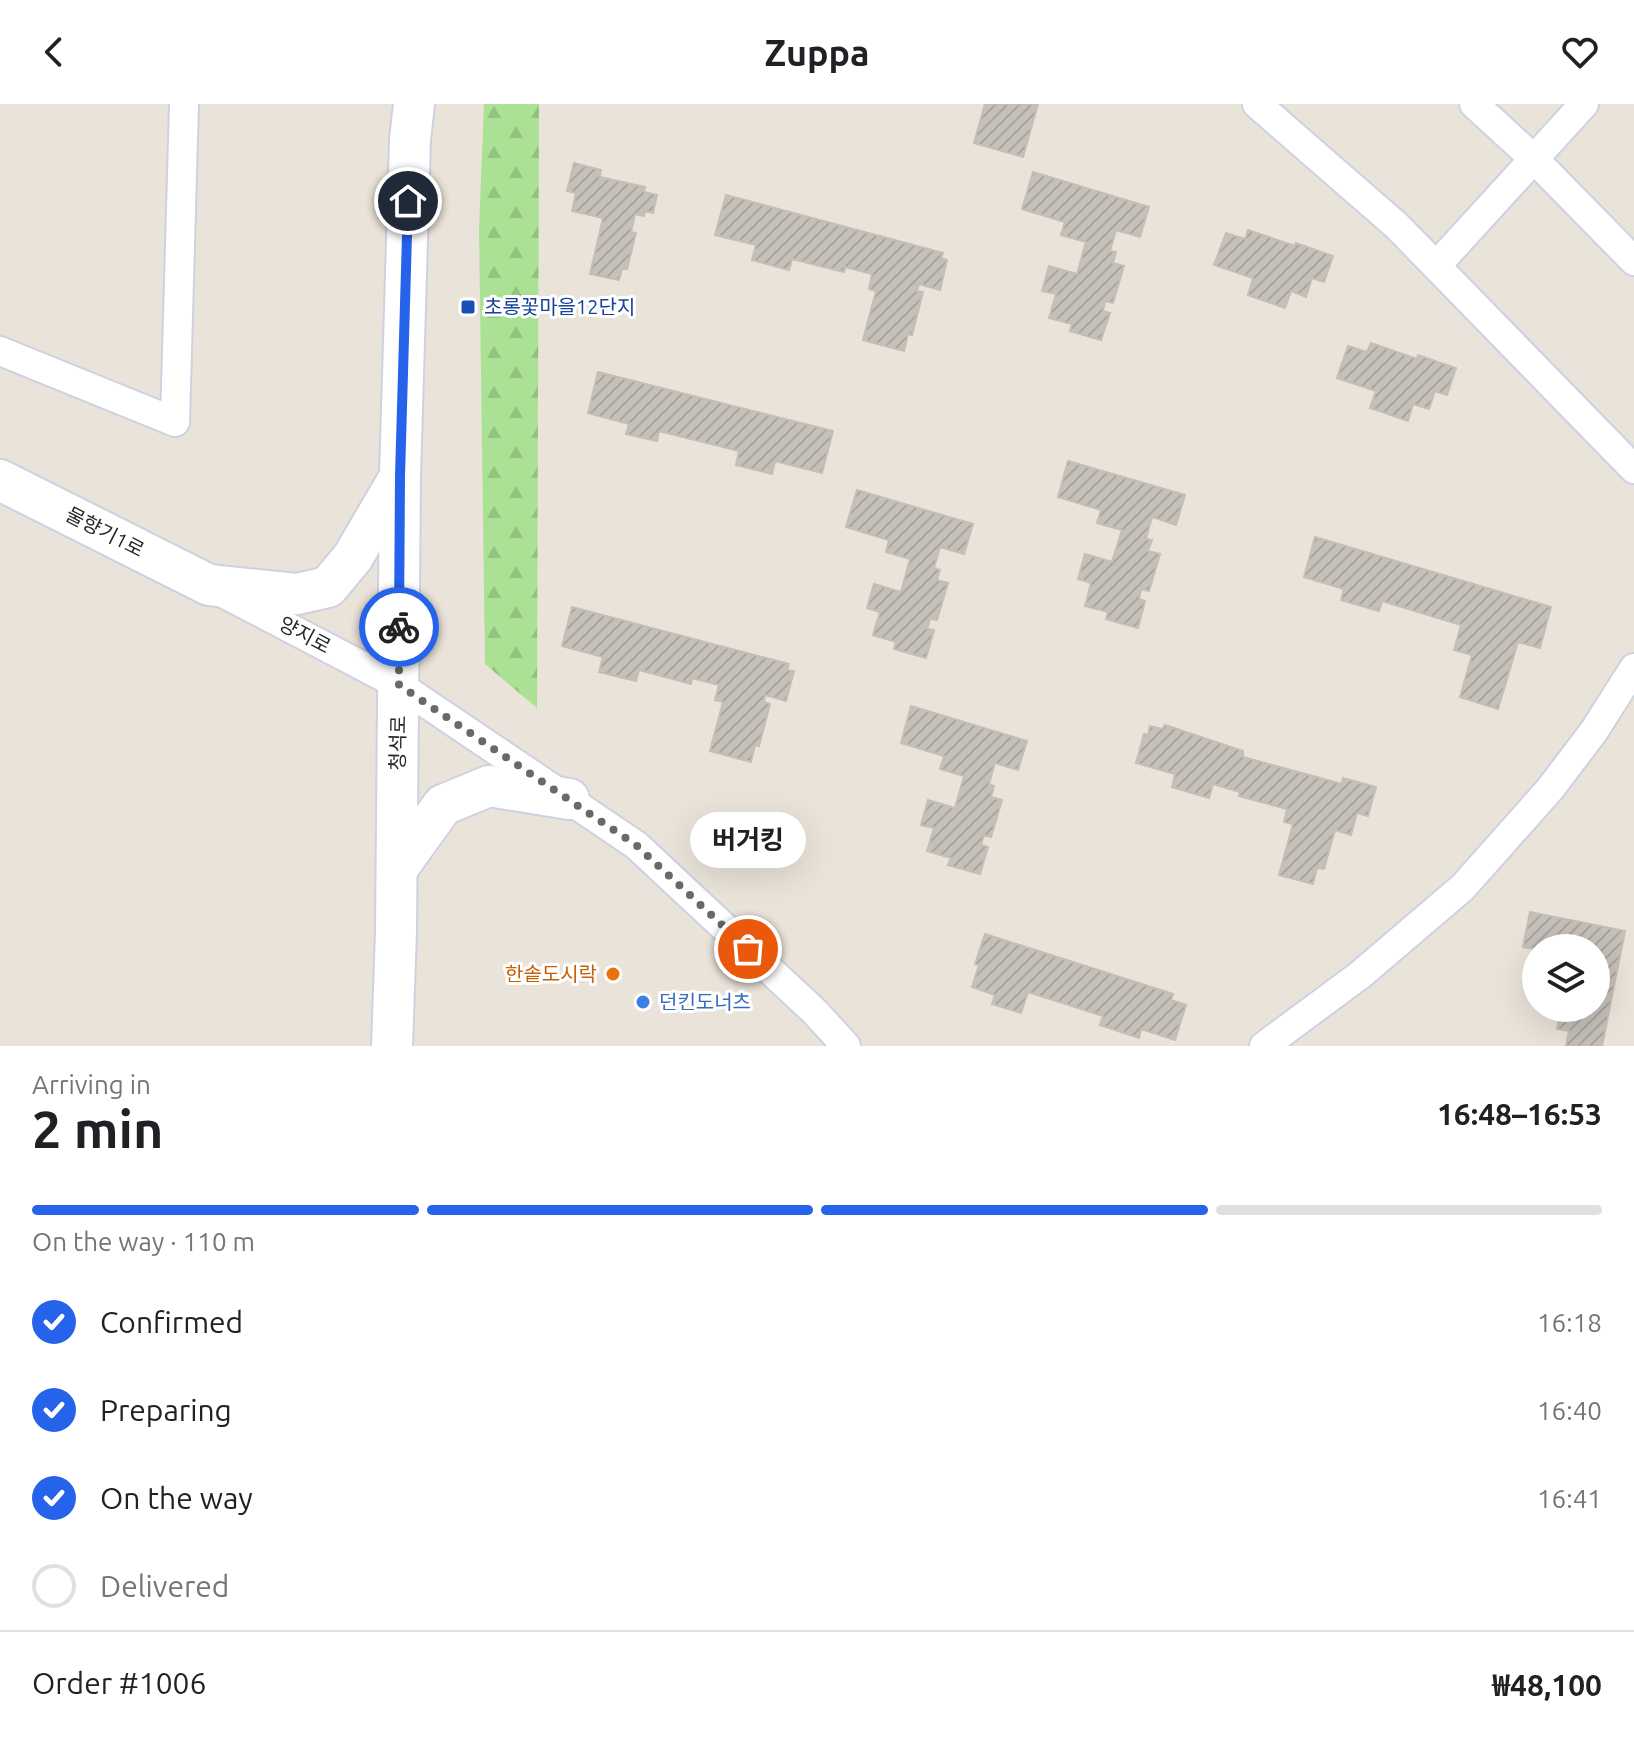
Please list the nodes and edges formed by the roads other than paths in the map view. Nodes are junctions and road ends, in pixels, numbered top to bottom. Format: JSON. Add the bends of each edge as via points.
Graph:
{"nodes":[{"id":1,"x":184,"y":104,"type":"edge"},
{"id":2,"x":414,"y":104,"type":"edge"},
{"id":3,"x":1257,"y":104,"type":"edge"},
{"id":4,"x":1474,"y":104,"type":"edge"},
{"id":5,"x":1584,"y":104,"type":"edge"},
{"id":6,"x":1534,"y":159,"type":"junction"},
{"id":7,"x":1634,"y":261,"type":"edge"},
{"id":8,"x":1436,"y":266,"type":"junction"},
{"id":9,"x":0,"y":351,"type":"edge"},
{"id":10,"x":1634,"y":469,"type":"edge"},
{"id":11,"x":400,"y":476,"type":"junction"},
{"id":12,"x":0,"y":480,"type":"edge"},
{"id":13,"x":209,"y":585,"type":"junction"},
{"id":14,"x":1634,"y":668,"type":"edge"},
{"id":15,"x":399,"y":685,"type":"junction"},
{"id":16,"x":569,"y":799,"type":"junction"},
{"id":17,"x":397,"y":869,"type":"junction"},
{"id":18,"x":392,"y":1046,"type":"edge"},
{"id":19,"x":846,"y":1046,"type":"edge"},
{"id":20,"x":1264,"y":1046,"type":"edge"}],
"edges":[{"from":1,"to":9,"type":"street","via":[[175,422]]},
{"from":2,"to":11,"type":"main road","name":"청석로"},
{"from":3,"to":8,"type":"street"},
{"from":4,"to":6,"type":"street"},
{"from":5,"to":6,"type":"street"},
{"from":6,"to":7,"type":"street"},
{"from":6,"to":8,"type":"street"},
{"from":8,"to":10,"type":"street"},
{"from":11,"to":13,"type":"main road","via":[[353,557],[328,587],[297,594]]},
{"from":11,"to":15,"type":"main road","name":"청석로"},
{"from":12,"to":13,"type":"main road","name":"물향기1로"},
{"from":13,"to":15,"type":"street","name":"양지로"},
{"from":14,"to":20,"type":"street","via":[[1550,789],[1463,887],[1360,975]]},
{"from":15,"to":16,"type":"street","name":"양지로"},
{"from":15,"to":17,"type":"main road","name":"청석로"},
{"from":16,"to":17,"type":"main road","via":[[489,786],[443,805]]},
{"from":16,"to":19,"type":"street","name":"양지로","via":[[636,845]]},
{"from":17,"to":18,"type":"main road","name":"청석로"}]}
